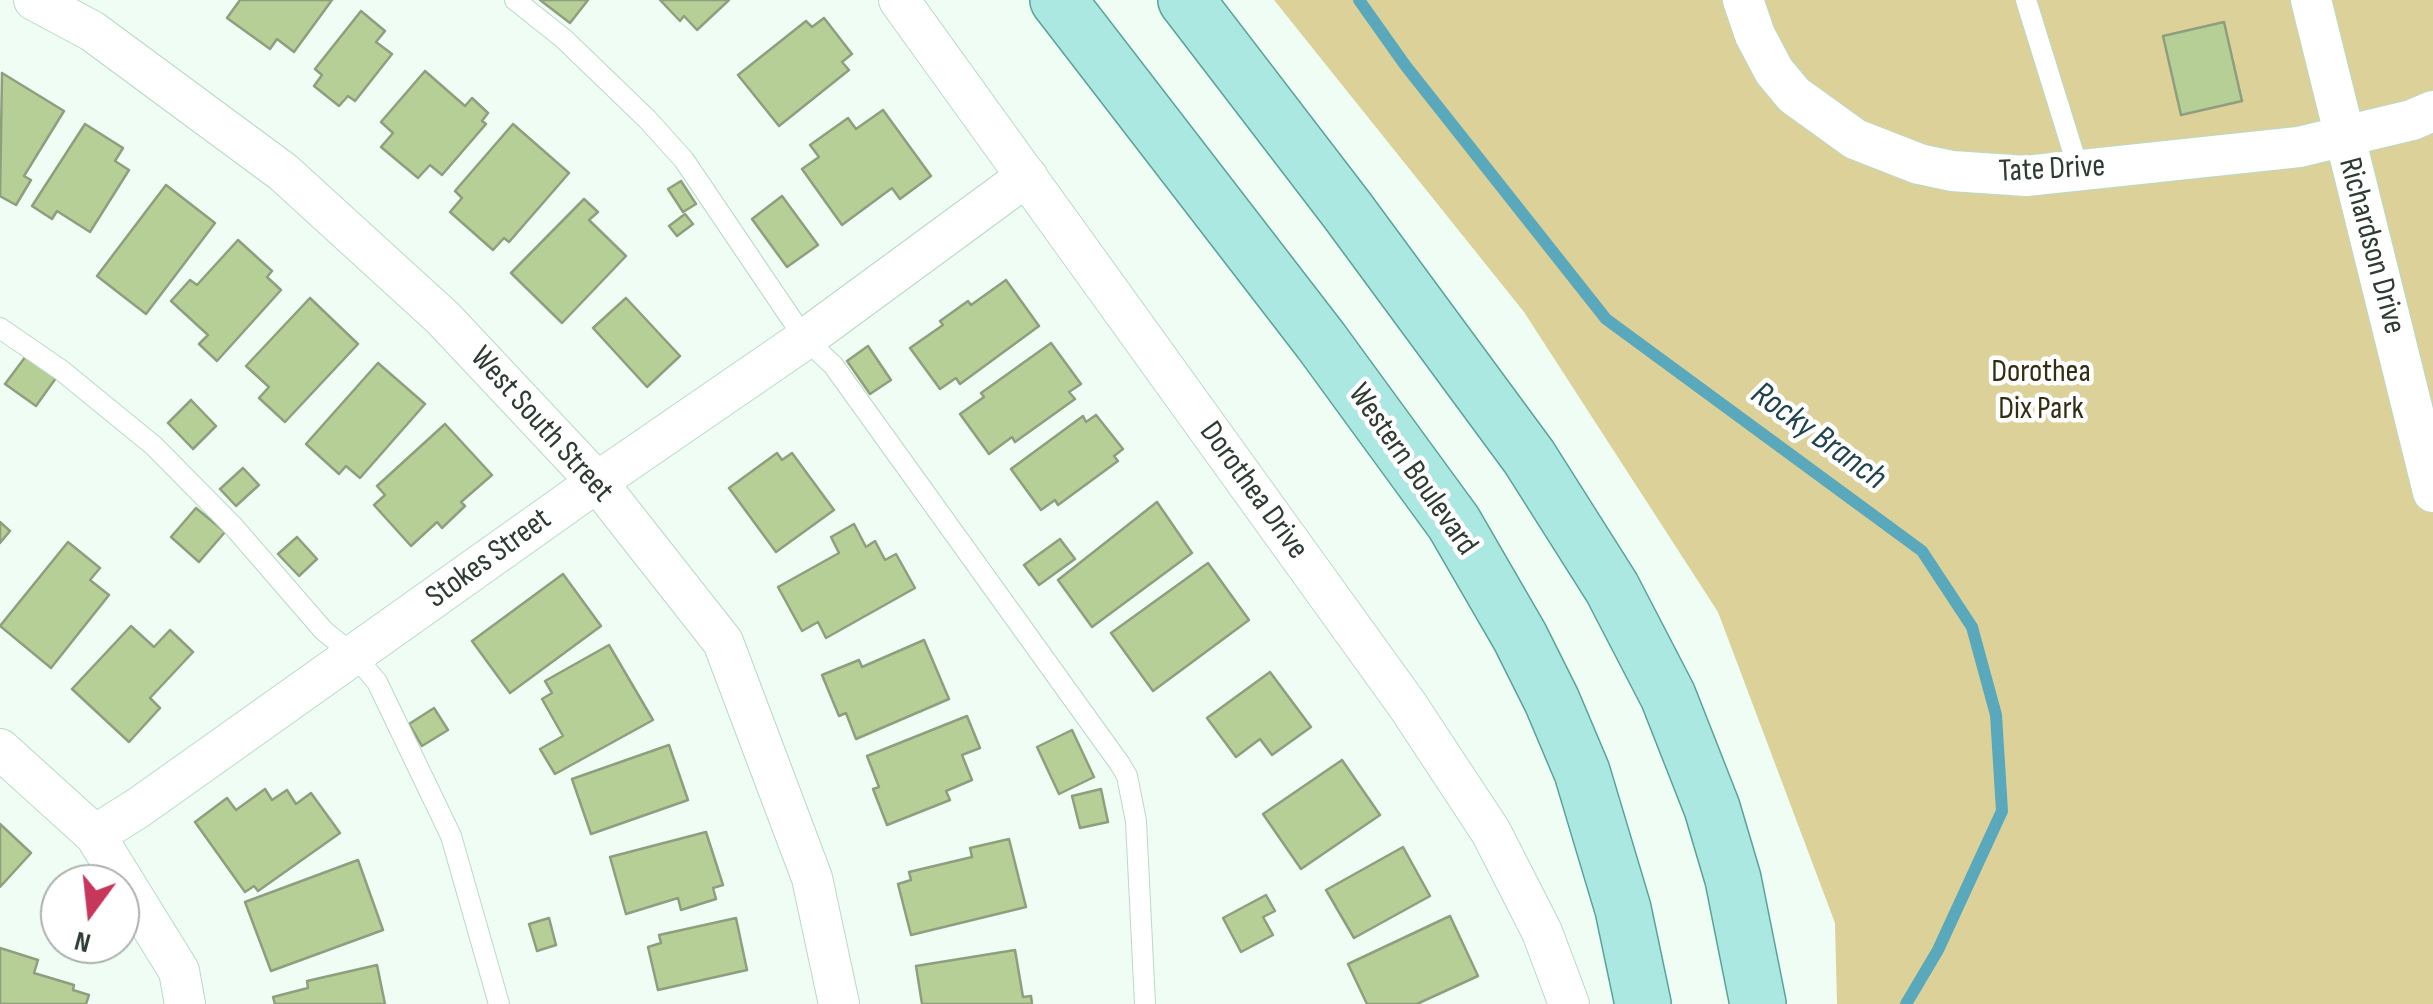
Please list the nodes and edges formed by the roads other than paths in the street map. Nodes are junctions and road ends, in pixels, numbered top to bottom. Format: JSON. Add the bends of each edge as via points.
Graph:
{"nodes":[{"id":1,"x":34,"y":0,"type":"edge"},
{"id":2,"x":514,"y":0,"type":"edge"},
{"id":3,"x":900,"y":0,"type":"edge"},
{"id":4,"x":1058,"y":0,"type":"edge"},
{"id":5,"x":1186,"y":0,"type":"edge"},
{"id":6,"x":1743,"y":0,"type":"edge"},
{"id":7,"x":2026,"y":0,"type":"edge"},
{"id":8,"x":2311,"y":0,"type":"edge"},
{"id":9,"x":2433,"y":111,"type":"edge"},
{"id":10,"x":2343,"y":138,"type":"junction"},
{"id":11,"x":2078,"y":171,"type":"junction"},
{"id":12,"x":1028,"y":176,"type":"junction"},
{"id":13,"x":0,"y":328,"type":"edge"},
{"id":14,"x":805,"y":339,"type":"junction"},
{"id":15,"x":597,"y":482,"type":"junction"},
{"id":16,"x":2433,"y":492,"type":"edge"},
{"id":17,"x":355,"y":656,"type":"junction"},
{"id":18,"x":0,"y":749,"type":"edge"},
{"id":19,"x":95,"y":835,"type":"junction"},
{"id":20,"x":185,"y":1004,"type":"edge"},
{"id":21,"x":499,"y":1004,"type":"edge"},
{"id":22,"x":839,"y":1004,"type":"edge"},
{"id":23,"x":1145,"y":1004,"type":"edge"},
{"id":24,"x":1569,"y":1004,"type":"edge"},
{"id":25,"x":1643,"y":1004,"type":"edge"},
{"id":26,"x":1758,"y":1004,"type":"edge"}],
"edges":[{"from":1,"to":15,"type":"street","name":"West South Street","via":[[92,31],[283,172],[443,318]]},
{"from":2,"to":14,"type":"lane","via":[[564,40],[684,160]]},
{"from":3,"to":12,"type":"street","name":"Dorothea Drive"},
{"from":4,"to":25,"type":"main road","name":"Western Boulevard","via":[[1454,523],[1520,637],[1582,772],[1624,908]]},
{"from":5,"to":26,"type":"main road","via":[[1529,457],[1612,588],[1668,696],[1712,808]]},
{"from":6,"to":11,"type":"street","name":"Tate Drive","via":[[1755,35],[1794,95],[1855,139],[1952,171]]},
{"from":7,"to":11,"type":"lane"},
{"from":8,"to":10,"type":"street","name":"Richardson Drive"},
{"from":9,"to":10,"type":"street","name":"Tate Drive"},
{"from":10,"to":11,"type":"street","name":"Tate Drive"},
{"from":10,"to":16,"type":"street","name":"Richardson Drive"},
{"from":12,"to":14,"type":"street","name":"Stokes Street"},
{"from":12,"to":24,"type":"street","name":"Dorothea Drive","via":[[1491,832],[1542,932]]},
{"from":13,"to":17,"type":"lane","via":[[154,446],[324,631]]},
{"from":14,"to":15,"type":"street","name":"Stokes Street"},
{"from":14,"to":23,"type":"lane","via":[[833,365],[1127,776],[1136,821]]},
{"from":15,"to":17,"type":"street","name":"Stokes Street"},
{"from":15,"to":22,"type":"street","name":"West South Street","via":[[723,642],[812,878]]},
{"from":17,"to":19,"type":"street","name":"Stokes Street"},
{"from":17,"to":21,"type":"lane","via":[[377,682],[451,836]]},
{"from":18,"to":19,"type":"street"},
{"from":19,"to":20,"type":"street","via":[[179,972]]}]}
